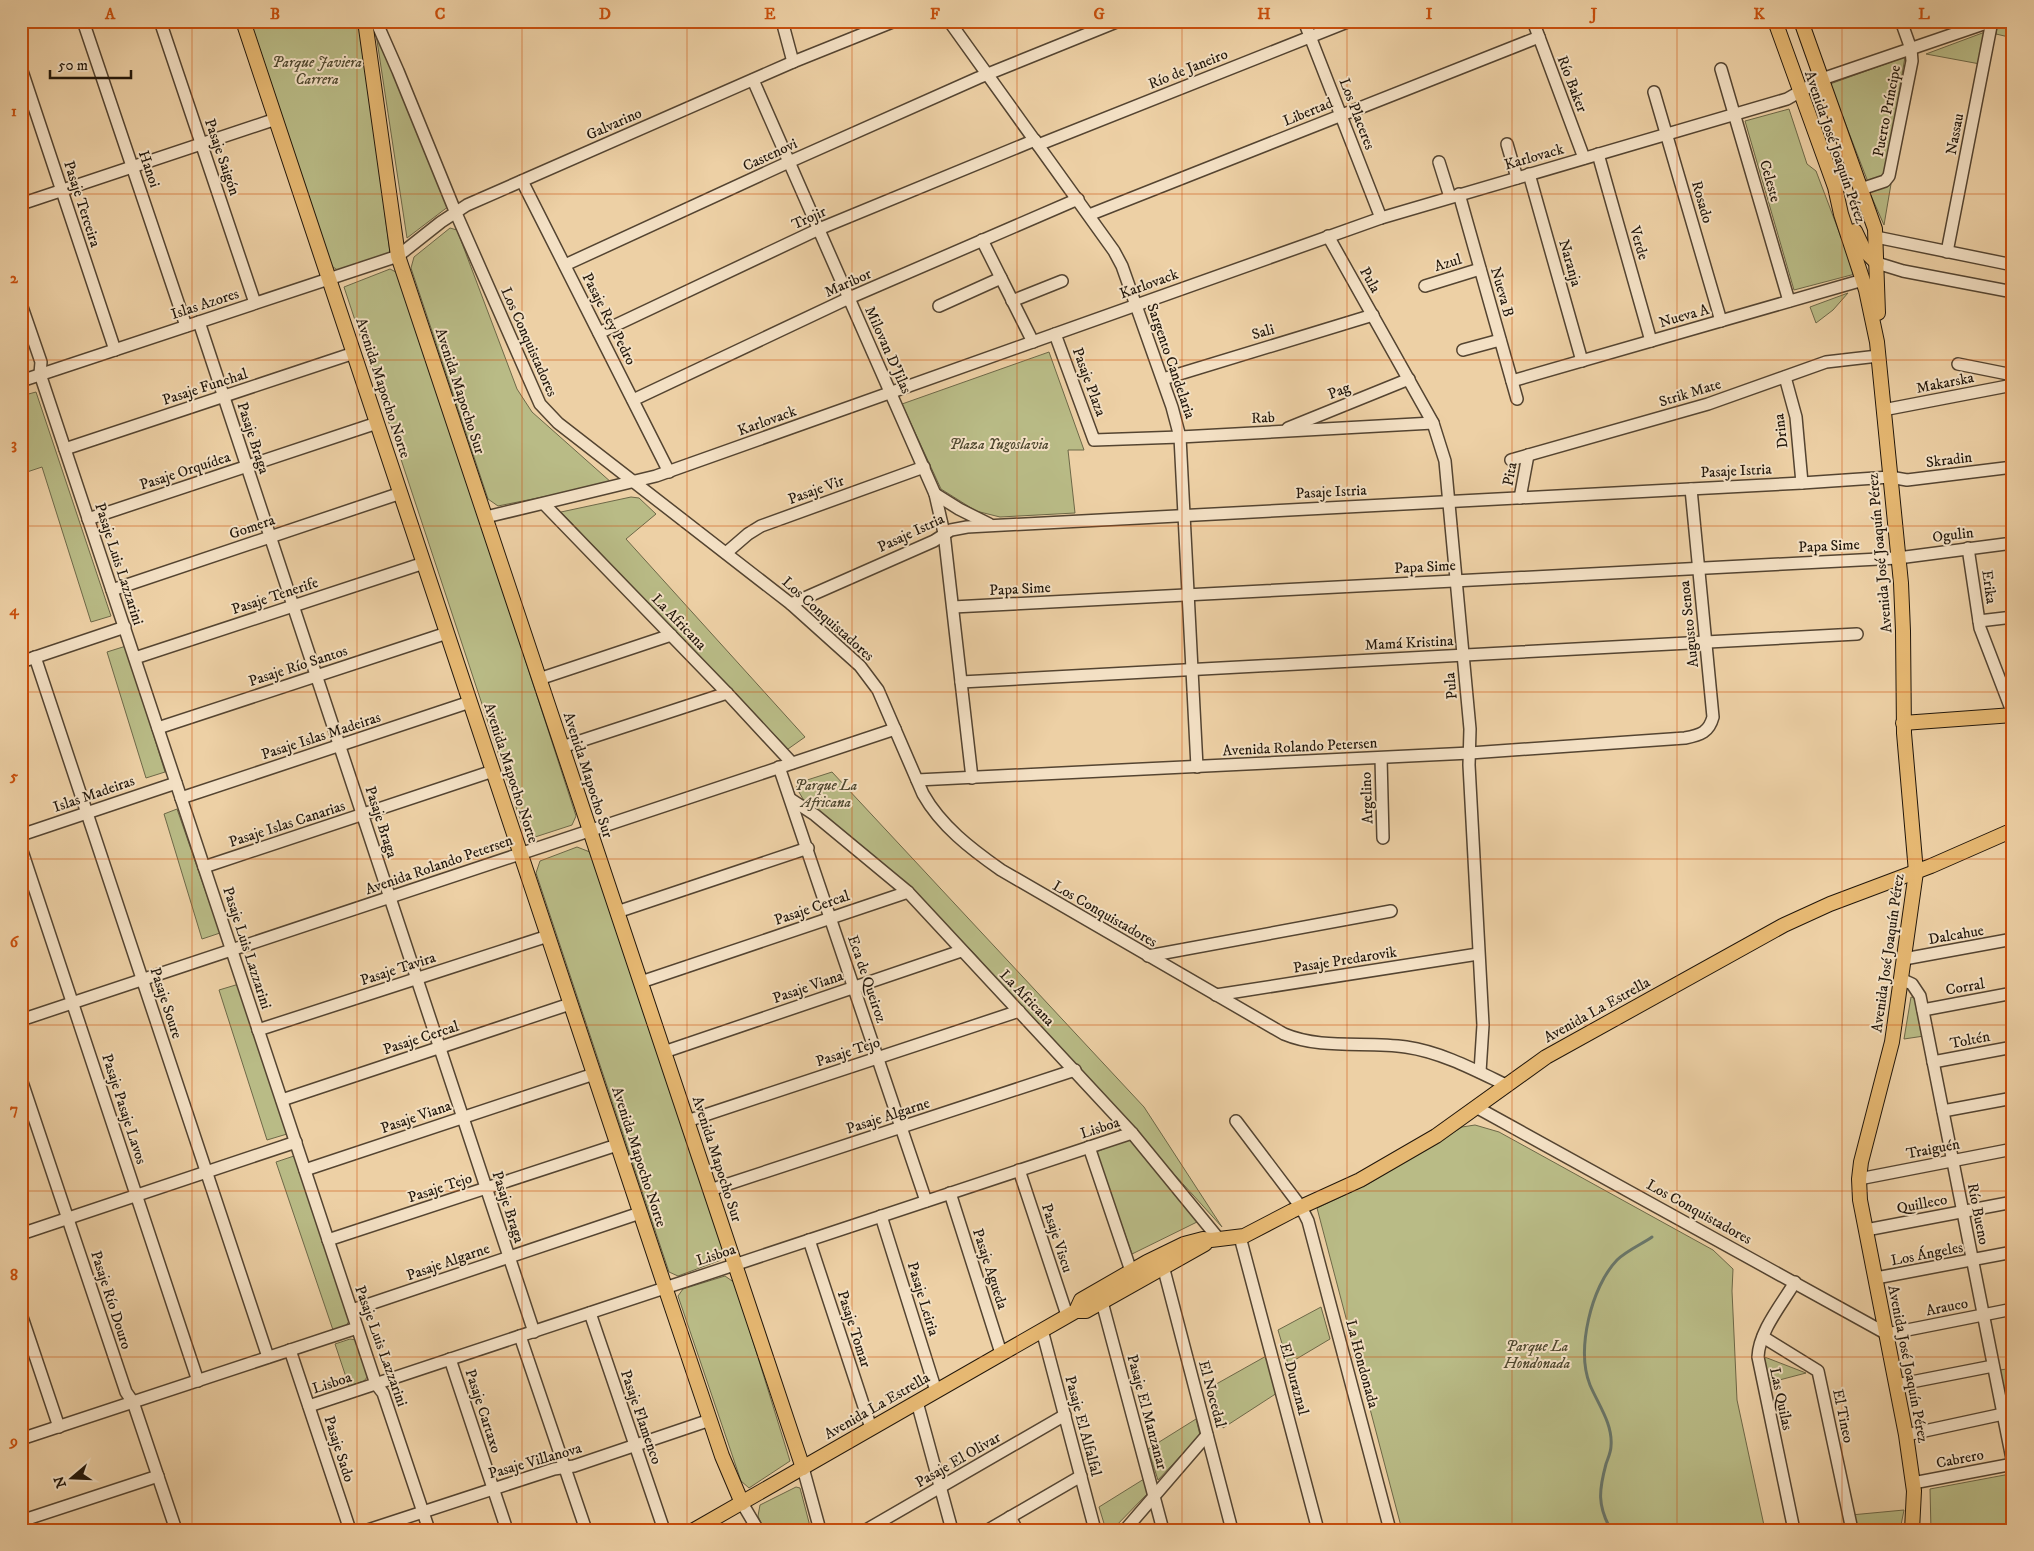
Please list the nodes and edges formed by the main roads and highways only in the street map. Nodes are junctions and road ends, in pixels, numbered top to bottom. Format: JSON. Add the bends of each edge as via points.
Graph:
{"nodes":[{"id":1,"x":243,"y":21,"type":"edge"},
{"id":2,"x":366,"y":21,"type":"edge"},
{"id":3,"x":1774,"y":21,"type":"edge"},
{"id":4,"x":1801,"y":21,"type":"edge"},
{"id":5,"x":1835,"y":187,"type":"junction"},
{"id":6,"x":1876,"y":263,"type":"junction"},
{"id":7,"x":1877,"y":349,"type":"junction"},
{"id":8,"x":2013,"y":714,"type":"edge"},
{"id":9,"x":1903,"y":723,"type":"junction"},
{"id":10,"x":2013,"y":830,"type":"edge"},
{"id":11,"x":1916,"y":872,"type":"junction"},
{"id":12,"x":1215,"y":1239,"type":"junction"},
{"id":13,"x":1071,"y":1313,"type":"junction"},
{"id":14,"x":802,"y":1468,"type":"junction"},
{"id":15,"x":742,"y":1502,"type":"junction"},
{"id":16,"x":694,"y":1530,"type":"edge"},
{"id":17,"x":1912,"y":1530,"type":"edge"}],
"edges":[{"from":1,"to":15,"type":"main road","name":"Avenida Mapocho Norte","via":[[617,1145],[725,1464]]},
{"from":2,"to":14,"type":"main road","name":"Avenida Mapocho Sur","via":[[398,256]]},
{"from":3,"to":5,"type":"main road","name":"Avenida José Joaquín Pérez"},
{"from":4,"to":6,"type":"main road","name":"Avenida José Joaquín Pérez","via":[[1862,189],[1876,237]]},
{"from":5,"to":6,"type":"main road","via":[[1860,243]]},
{"from":5,"to":7,"type":"main road","name":"Avenida José Joaquín Pérez","via":[[1863,280]]},
{"from":6,"to":7,"type":"main road","name":"Avenida José Joaquín Pérez"},
{"from":7,"to":9,"type":"main road","name":"Avenida José Joaquín Pérez","via":[[1898,558],[1903,631]]},
{"from":8,"to":9,"type":"main road"},
{"from":9,"to":11,"type":"main road","name":"Avenida José Joaquín Pérez"},
{"from":10,"to":11,"type":"main road","name":"Avenida La Estrella"},
{"from":11,"to":12,"type":"main road","name":"Avenida La Estrella","via":[[1784,925],[1546,1057],[1436,1136],[1349,1186],[1240,1237]]},
{"from":11,"to":17,"type":"main road","name":"Avenida José Joaquín Pérez","via":[[1888,1061],[1859,1179],[1906,1435],[1913,1483]]},
{"from":12,"to":13,"type":"main road","name":"Avenida La Estrella","via":[[1086,1311]]},
{"from":12,"to":13,"type":"main road","name":"Avenida La Estrella","via":[[1184,1244],[1131,1271],[1081,1300]]},
{"from":13,"to":14,"type":"main road","name":"Avenida La Estrella"},
{"from":14,"to":15,"type":"main road","name":"Avenida La Estrella"},
{"from":15,"to":16,"type":"main road","name":"Avenida La Estrella"}]}
